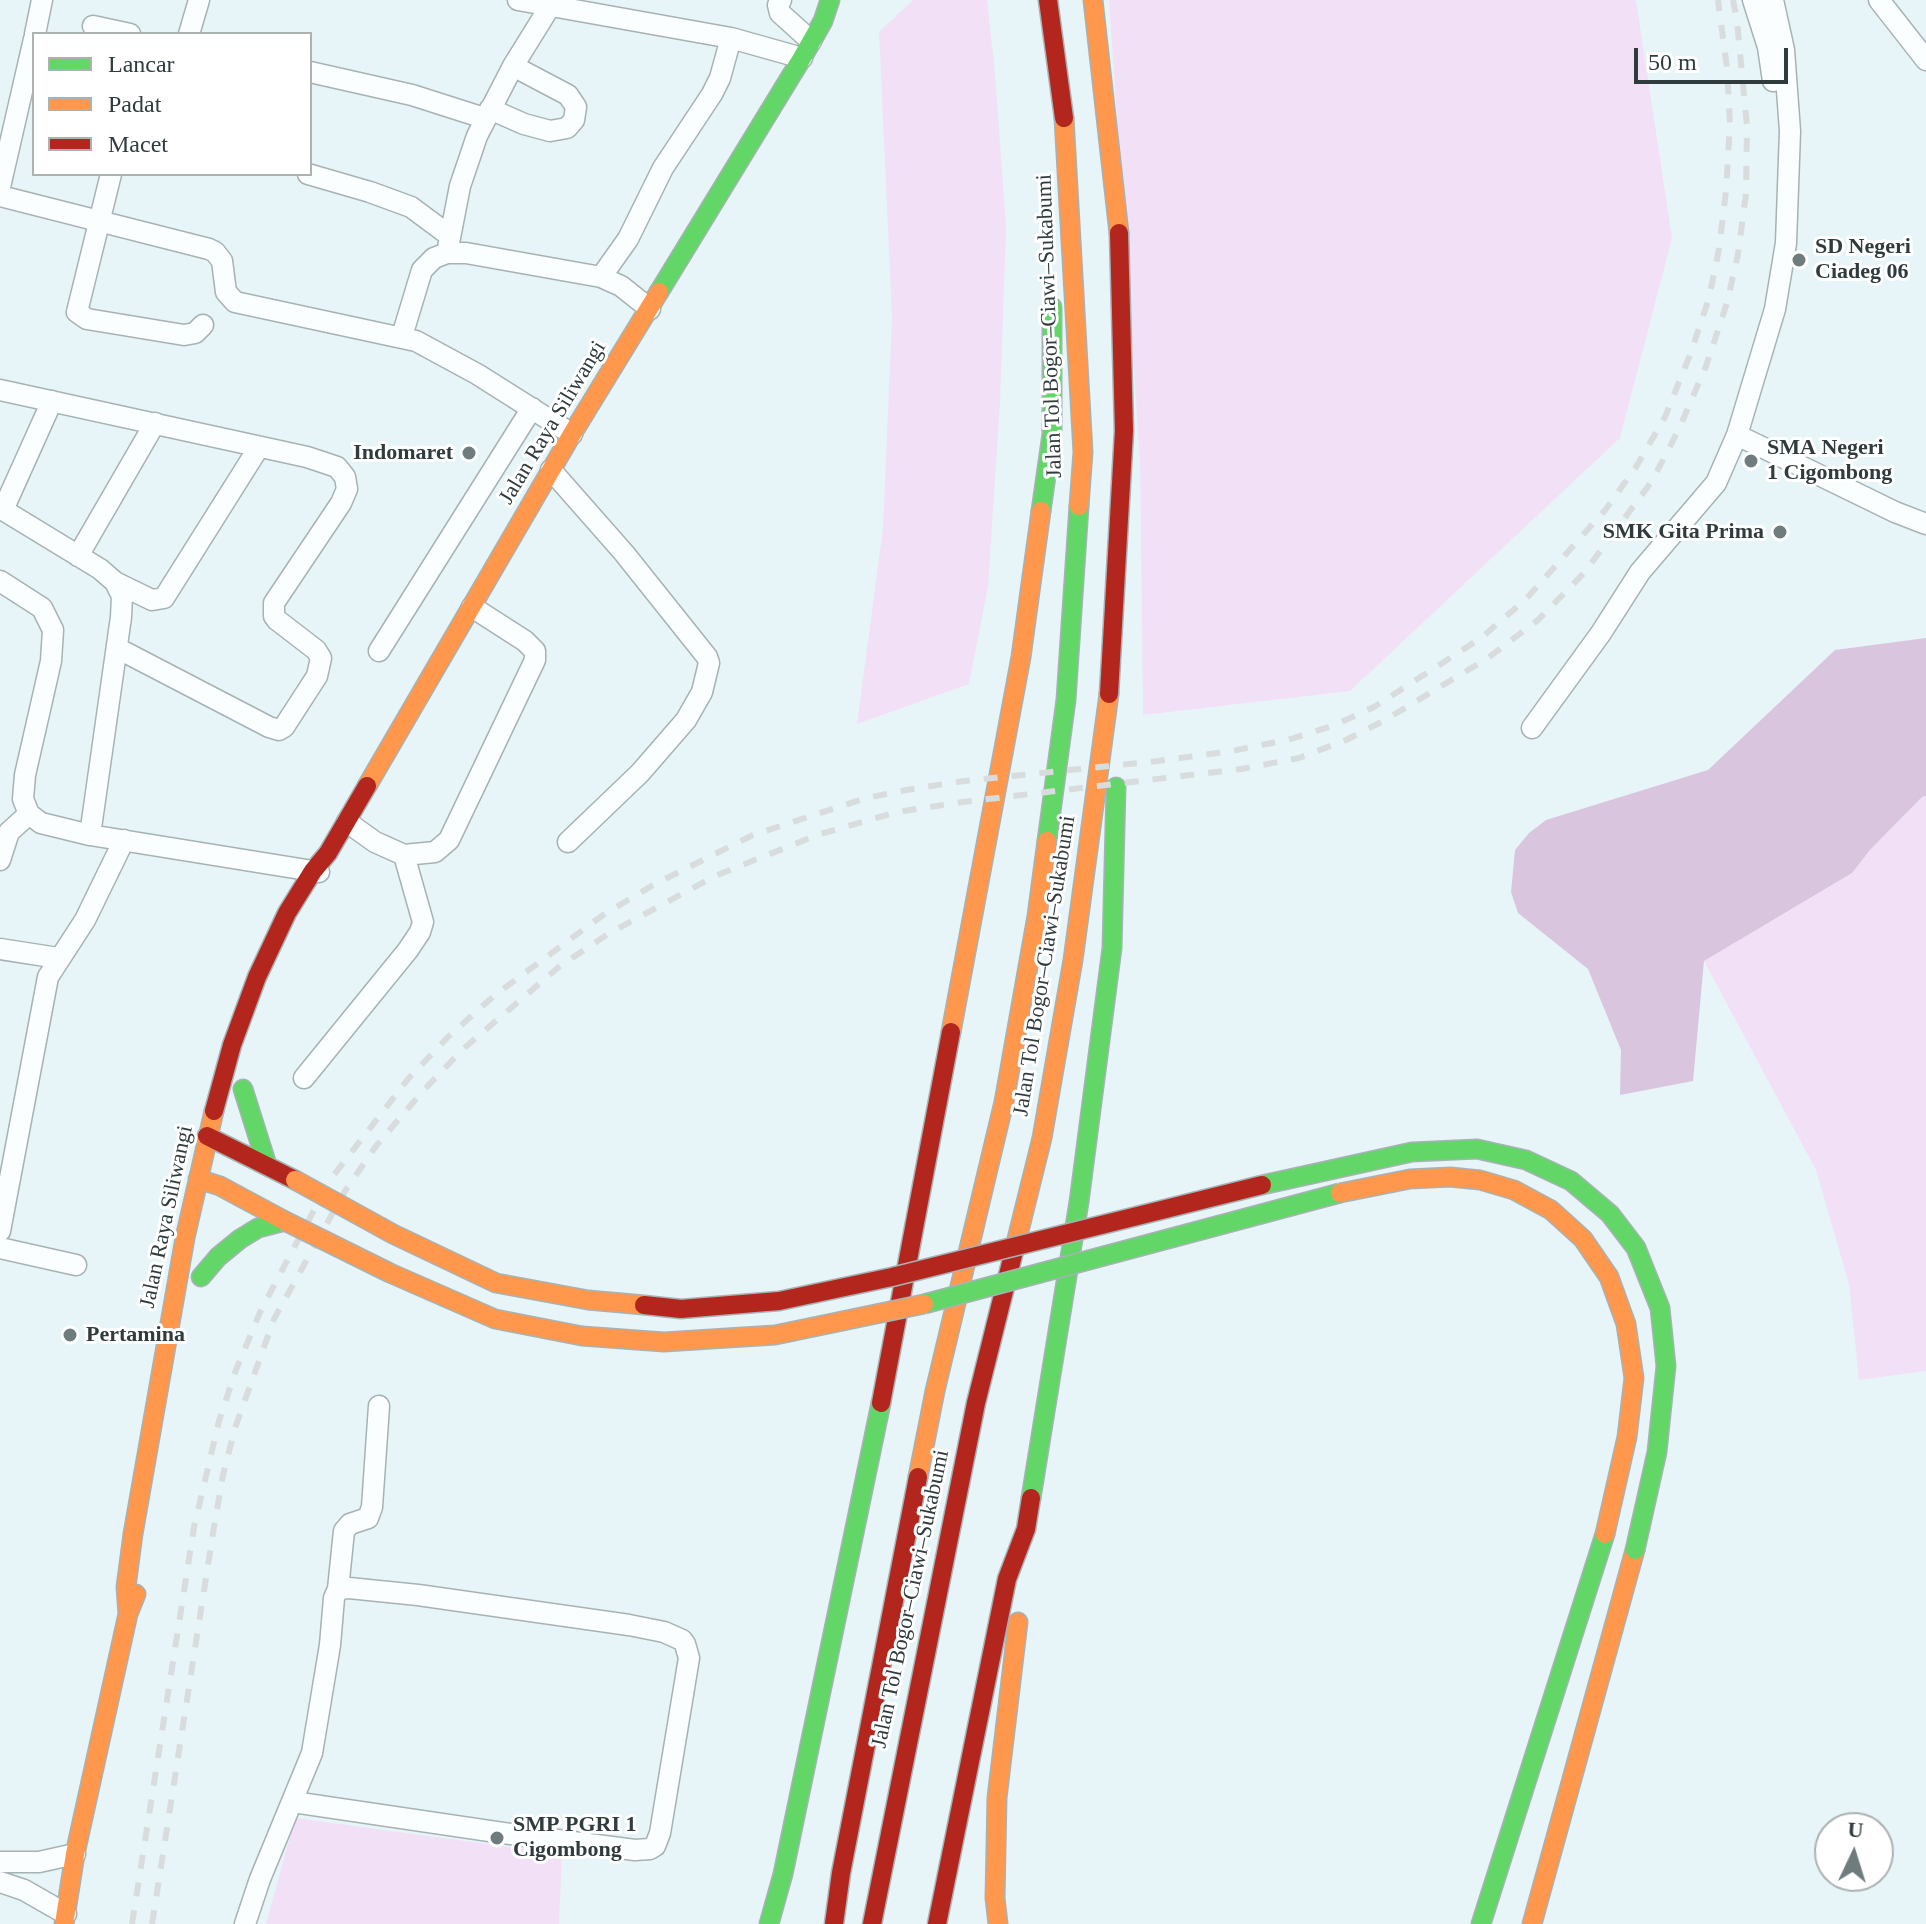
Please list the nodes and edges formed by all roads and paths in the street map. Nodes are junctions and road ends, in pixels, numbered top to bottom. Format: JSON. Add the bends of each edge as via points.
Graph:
{"nodes":[{"id":1,"x":42,"y":0,"type":"edge"},
{"id":2,"x":199,"y":0,"type":"edge"},
{"id":3,"x":518,"y":0,"type":"edge"},
{"id":4,"x":781,"y":0,"type":"edge"},
{"id":5,"x":830,"y":0,"type":"edge"},
{"id":6,"x":845,"y":0,"type":"edge"},
{"id":7,"x":1048,"y":0,"type":"edge"},
{"id":8,"x":1093,"y":0,"type":"edge"},
{"id":9,"x":1753,"y":0,"type":"edge"},
{"id":10,"x":1773,"y":0,"type":"edge"},
{"id":11,"x":1879,"y":0,"type":"edge"},
{"id":12,"x":552,"y":3,"type":"edge"},
{"id":13,"x":823,"y":21,"type":"junction"},
{"id":14,"x":93,"y":26,"type":"dead end"},
{"id":15,"x":35,"y":32,"type":"edge"},
{"id":16,"x":121,"y":32,"type":"edge"},
{"id":17,"x":190,"y":32,"type":"edge"},
{"id":18,"x":731,"y":38,"type":"junction"},
{"id":19,"x":32,"y":45,"type":"edge"},
{"id":20,"x":807,"y":50,"type":"junction"},
{"id":21,"x":1926,"y":60,"type":"edge"},
{"id":22,"x":513,"y":66,"type":"junction"},
{"id":23,"x":312,"y":72,"type":"edge"},
{"id":24,"x":487,"y":113,"type":"junction"},
{"id":25,"x":1066,"y":130,"type":"junction"},
{"id":26,"x":1788,"y":173,"type":"junction"},
{"id":27,"x":1049,"y":174,"type":"dead end"},
{"id":28,"x":312,"y":175,"type":"edge"},
{"id":29,"x":110,"y":176,"type":"edge"},
{"id":30,"x":0,"y":187,"type":"edge"},
{"id":31,"x":0,"y":196,"type":"edge"},
{"id":32,"x":99,"y":222,"type":"junction"},
{"id":33,"x":448,"y":245,"type":"junction"},
{"id":34,"x":601,"y":277,"type":"junction"},
{"id":35,"x":1053,"y":287,"type":"dead end"},
{"id":36,"x":650,"y":309,"type":"junction"},
{"id":37,"x":203,"y":325,"type":"dead end"},
{"id":38,"x":402,"y":336,"type":"junction"},
{"id":39,"x":0,"y":390,"type":"edge"},
{"id":40,"x":52,"y":401,"type":"junction"},
{"id":41,"x":532,"y":408,"type":"junction"},
{"id":42,"x":155,"y":423,"type":"junction"},
{"id":43,"x":572,"y":434,"type":"junction"},
{"id":44,"x":1737,"y":435,"type":"junction"},
{"id":45,"x":259,"y":447,"type":"junction"},
{"id":46,"x":551,"y":470,"type":"junction"},
{"id":47,"x":2,"y":509,"type":"edge"},
{"id":48,"x":1926,"y":524,"type":"edge"},
{"id":49,"x":78,"y":556,"type":"junction"},
{"id":50,"x":0,"y":581,"type":"edge"},
{"id":51,"x":115,"y":582,"type":"junction"},
{"id":52,"x":472,"y":607,"type":"junction"},
{"id":53,"x":117,"y":648,"type":"junction"},
{"id":54,"x":379,"y":651,"type":"dead end"},
{"id":55,"x":1109,"y":702,"type":"junction"},
{"id":56,"x":1532,"y":728,"type":"dead end"},
{"id":57,"x":29,"y":814,"type":"junction"},
{"id":58,"x":347,"y":822,"type":"junction"},
{"id":59,"x":90,"y":835,"type":"junction"},
{"id":60,"x":124,"y":840,"type":"junction"},
{"id":61,"x":568,"y":842,"type":"dead end"},
{"id":62,"x":404,"y":855,"type":"junction"},
{"id":63,"x":0,"y":860,"type":"edge"},
{"id":64,"x":322,"y":865,"type":"junction"},
{"id":65,"x":311,"y":910,"type":"dead end"},
{"id":66,"x":0,"y":949,"type":"edge"},
{"id":67,"x":58,"y":958,"type":"junction"},
{"id":68,"x":304,"y":1078,"type":"dead end"},
{"id":69,"x":207,"y":1136,"type":"junction"},
{"id":70,"x":226,"y":1159,"type":"junction"},
{"id":71,"x":267,"y":1165,"type":"junction"},
{"id":72,"x":198,"y":1179,"type":"junction"},
{"id":73,"x":285,"y":1221,"type":"junction"},
{"id":74,"x":0,"y":1231,"type":"edge"},
{"id":75,"x":207,"y":1241,"type":"dead end"},
{"id":76,"x":0,"y":1248,"type":"edge"},
{"id":77,"x":76,"y":1265,"type":"dead end"},
{"id":78,"x":379,"y":1406,"type":"dead end"},
{"id":79,"x":153,"y":1527,"type":"dead end"},
{"id":80,"x":1026,"y":1529,"type":"junction"},
{"id":81,"x":338,"y":1589,"type":"junction"},
{"id":82,"x":128,"y":1614,"type":"junction"},
{"id":83,"x":293,"y":1802,"type":"junction"},
{"id":84,"x":75,"y":1854,"type":"junction"},
{"id":85,"x":0,"y":1862,"type":"edge"},
{"id":86,"x":0,"y":1882,"type":"edge"},
{"id":87,"x":65,"y":1919,"type":"edge"},
{"id":88,"x":245,"y":1924,"type":"edge"},
{"id":89,"x":769,"y":1924,"type":"edge"},
{"id":90,"x":834,"y":1924,"type":"edge"},
{"id":91,"x":872,"y":1924,"type":"edge"},
{"id":92,"x":937,"y":1924,"type":"edge"},
{"id":93,"x":998,"y":1924,"type":"edge"},
{"id":94,"x":1481,"y":1924,"type":"edge"},
{"id":95,"x":1532,"y":1924,"type":"edge"}],
"edges":[{"from":1,"to":15,"type":"street"},
{"from":2,"to":17,"type":"street"},
{"from":3,"to":12,"type":"street"},
{"from":4,"to":20,"type":"street","via":[[780,13]]},
{"from":5,"to":13,"type":"highway","name":"Jalan Raya Siliwangi"},
{"from":6,"to":13,"type":"highway","name":"Jalan Raya Siliwangi"},
{"from":7,"to":25,"type":"highway","name":"Jalan Tol Bogor–Ciawi–Sukabumi"},
{"from":8,"to":55,"type":"highway","name":"Jalan Tol Bogor–Ciawi–Sukabumi","via":[[1120,241],[1124,431]]},
{"from":9,"to":26,"type":"street","via":[[1773,67],[1775,116]]},
{"from":10,"to":26,"type":"street","via":[[1784,50]]},
{"from":11,"to":21,"type":"street"},
{"from":12,"to":18,"type":"street"},
{"from":12,"to":22,"type":"street"},
{"from":13,"to":20,"type":"highway","name":"Jalan Raya Siliwangi"},
{"from":14,"to":16,"type":"street"},
{"from":18,"to":20,"type":"street"},
{"from":18,"to":34,"type":"street","via":[[712,94]]},
{"from":19,"to":30,"type":"street"},
{"from":20,"to":36,"type":"highway","name":"Jalan Raya Siliwangi"},
{"from":22,"to":24,"type":"street"},
{"from":22,"to":24,"type":"street","via":[[568,95],[576,107],[574,120],[567,128],[550,131]]},
{"from":23,"to":24,"type":"street"},
{"from":24,"to":33,"type":"street","via":[[466,165]]},
{"from":25,"to":27,"type":"highway"},
{"from":25,"to":90,"type":"highway","name":"Jalan Tol Bogor–Ciawi–Sukabumi","via":[[1083,452],[1066,700],[1037,916],[1004,1102],[935,1391]]},
{"from":26,"to":44,"type":"street","via":[[1781,281]]},
{"from":28,"to":33,"type":"street","via":[[411,207]]},
{"from":29,"to":32,"type":"street"},
{"from":31,"to":32,"type":"street"},
{"from":32,"to":37,"type":"street","via":[[78,305],[81,316],[184,335]]},
{"from":32,"to":38,"type":"street","via":[[215,252],[222,261],[226,292],[235,302]]},
{"from":33,"to":34,"type":"street","via":[[466,253]]},
{"from":33,"to":38,"type":"street","via":[[422,270]]},
{"from":34,"to":36,"type":"street"},
{"from":35,"to":89,"type":"highway","via":[[1052,434],[1021,657],[892,1351]]},
{"from":36,"to":43,"type":"highway","name":"Jalan Raya Siliwangi"},
{"from":38,"to":41,"type":"street"},
{"from":39,"to":40,"type":"street"},
{"from":40,"to":42,"type":"street"},
{"from":40,"to":47,"type":"street"},
{"from":41,"to":43,"type":"street"},
{"from":41,"to":54,"type":"street"},
{"from":42,"to":45,"type":"street"},
{"from":42,"to":49,"type":"street"},
{"from":43,"to":46,"type":"highway","name":"Jalan Raya Siliwangi"},
{"from":44,"to":48,"type":"street"},
{"from":44,"to":56,"type":"street","via":[[1716,483],[1640,572]]},
{"from":45,"to":51,"type":"street","via":[[164,598],[152,600]]},
{"from":45,"to":53,"type":"street","via":[[330,464],[346,482],[341,503],[274,603],[277,620],[321,658],[296,713],[279,730],[269,727]]},
{"from":46,"to":52,"type":"highway","name":"Jalan Raya Siliwangi"},
{"from":46,"to":61,"type":"street","via":[[709,663],[702,692],[686,720]]},
{"from":47,"to":49,"type":"street"},
{"from":49,"to":51,"type":"street"},
{"from":50,"to":57,"type":"street","via":[[42,608],[53,630],[25,775],[23,799]]},
{"from":51,"to":53,"type":"street","via":[[122,601]]},
{"from":52,"to":58,"type":"highway","name":"Jalan Raya Siliwangi"},
{"from":52,"to":62,"type":"street","via":[[535,651],[533,669],[449,840],[435,852]]},
{"from":53,"to":59,"type":"street"},
{"from":55,"to":80,"type":"highway","via":[[1117,764],[1112,948],[1079,1202]]},
{"from":55,"to":91,"type":"highway","name":"Jalan Tol Bogor–Ciawi–Sukabumi","via":[[1042,1138],[976,1403]]},
{"from":57,"to":59,"type":"street","via":[[41,823]]},
{"from":57,"to":63,"type":"street","via":[[9,832]]},
{"from":58,"to":62,"type":"street"},
{"from":58,"to":64,"type":"highway","name":"Jalan Raya Siliwangi"},
{"from":59,"to":60,"type":"street"},
{"from":60,"to":64,"type":"street"},
{"from":60,"to":67,"type":"street","via":[[85,920]]},
{"from":62,"to":68,"type":"street","via":[[423,922],[420,932]]},
{"from":64,"to":65,"type":"highway","name":"Jalan Raya Siliwangi"},
{"from":64,"to":69,"type":"highway","name":"Jalan Raya Siliwangi","via":[[287,913],[257,977]]},
{"from":66,"to":67,"type":"street"},
{"from":67,"to":74,"type":"street","via":[[42,1004]]},
{"from":69,"to":70,"type":"highway"},
{"from":69,"to":72,"type":"highway","name":"Jalan Raya Siliwangi"},
{"from":70,"to":71,"type":"highway"},
{"from":70,"to":71,"type":"highway","via":[[245,1082]]},
{"from":70,"to":72,"type":"highway"},
{"from":70,"to":73,"type":"highway"},
{"from":71,"to":95,"type":"highway","bridge":true,"via":[[496,1283],[588,1300],[681,1309],[779,1301],[878,1280],[1412,1152],[1477,1149],[1526,1160],[1571,1181],[1610,1214],[1636,1248],[1660,1308],[1666,1366],[1657,1452],[1635,1550]]},
{"from":72,"to":82,"type":"highway","name":"Jalan Raya Siliwangi","via":[[133,1534]]},
{"from":73,"to":75,"type":"highway","name":"Jalan Raya Siliwangi","via":[[240,1239],[218,1257],[199,1284]]},
{"from":73,"to":94,"type":"highway","bridge":true,"via":[[495,1319],[582,1336],[664,1342],[775,1335],[931,1303],[1338,1193],[1410,1179],[1480,1180],[1514,1190],[1551,1210],[1583,1239],[1609,1277],[1626,1324],[1634,1378],[1605,1534]]},
{"from":76,"to":77,"type":"street"},
{"from":78,"to":81,"type":"street","via":[[372,1507],[368,1518],[344,1531]]},
{"from":79,"to":82,"type":"highway","name":"Jalan Raya Siliwangi"},
{"from":80,"to":92,"type":"highway","via":[[1007,1579]]},
{"from":80,"to":93,"type":"highway","via":[[997,1798]]},
{"from":81,"to":83,"type":"street","via":[[316,1736]]},
{"from":81,"to":83,"type":"street","via":[[629,1625],[682,1640],[689,1658],[660,1833],[655,1846],[635,1850]]},
{"from":82,"to":84,"type":"highway","name":"Jalan Raya Siliwangi"},
{"from":83,"to":88,"type":"street"},
{"from":84,"to":85,"type":"street","via":[[39,1862]]},
{"from":84,"to":87,"type":"highway","name":"Jalan Raya Siliwangi"},
{"from":86,"to":87,"type":"street","via":[[37,1896]]}]}
